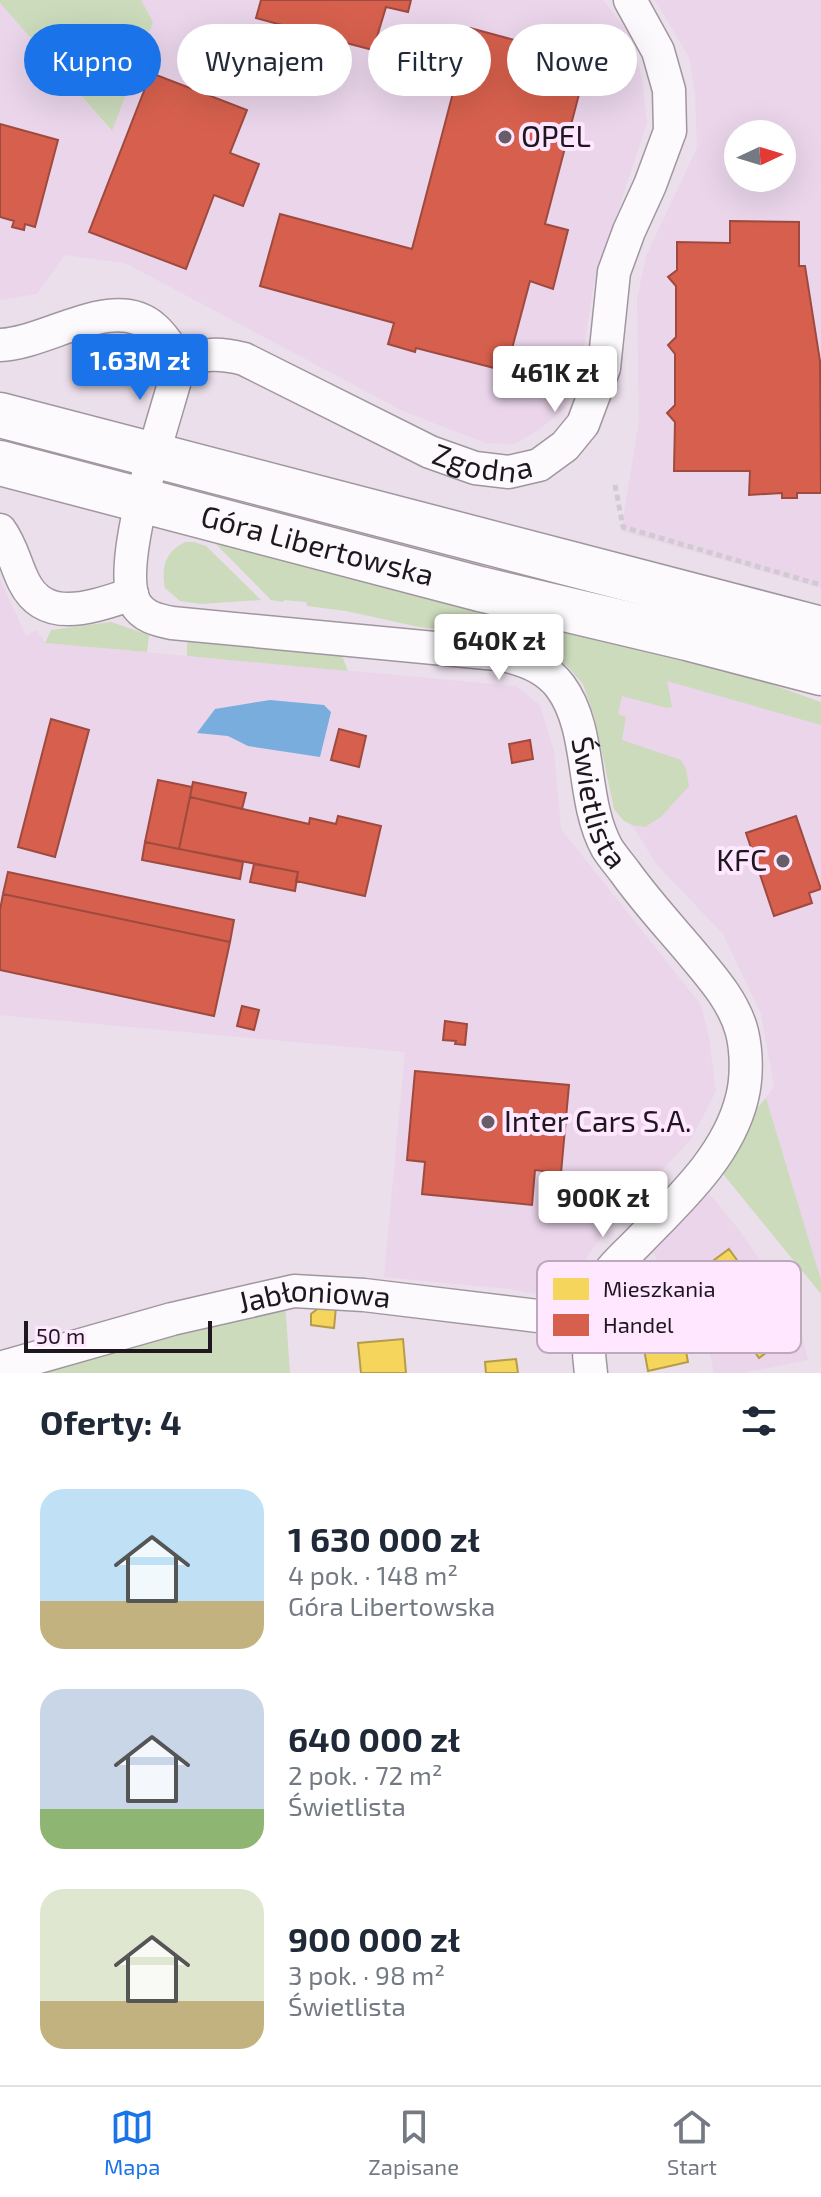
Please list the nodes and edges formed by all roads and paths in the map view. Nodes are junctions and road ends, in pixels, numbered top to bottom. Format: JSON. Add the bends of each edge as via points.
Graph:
{"nodes":[{"id":1,"x":630,"y":0,"type":"edge"},
{"id":2,"x":0,"y":345,"type":"edge"},
{"id":3,"x":180,"y":362,"type":"junction"},
{"id":4,"x":0,"y":415,"type":"edge"},
{"id":5,"x":154,"y":455,"type":"junction"},
{"id":6,"x":0,"y":463,"type":"edge"},
{"id":7,"x":615,"y":485,"type":"dead end"},
{"id":8,"x":142,"y":500,"type":"junction"},
{"id":9,"x":0,"y":530,"type":"edge"},
{"id":10,"x":821,"y":585,"type":"edge"},
{"id":11,"x":132,"y":594,"type":"junction"},
{"id":12,"x":821,"y":629,"type":"edge"},
{"id":13,"x":821,"y":673,"type":"edge"},
{"id":14,"x":620,"y":1261,"type":"edge"},
{"id":15,"x":537,"y":1316,"type":"edge"},
{"id":16,"x":588,"y":1353,"type":"edge"},
{"id":17,"x":0,"y":1368,"type":"edge"},
{"id":18,"x":591,"y":1373,"type":"edge"}],
"edges":[{"from":1,"to":3,"type":"street","name":"Zgodna","via":[[658,51],[669,90],[670,131],[614,272],[604,368],[583,424],[565,446],[539,465],[509,472],[475,468],[430,452],[244,359],[216,354]]},
{"from":2,"to":3,"type":"street","via":[[128,315],[153,327]]},
{"from":3,"to":5,"type":"street"},
{"from":4,"to":5,"type":"highway","name":"Góra Libertowska"},
{"from":5,"to":8,"type":"street"},
{"from":5,"to":12,"type":"highway","name":"Góra Libertowska"},
{"from":6,"to":8,"type":"highway","name":"Góra Libertowska"},
{"from":7,"to":10,"type":"path","via":[[623,527]]},
{"from":8,"to":11,"type":"street","via":[[129,567]]},
{"from":8,"to":13,"type":"highway","name":"Góra Libertowska"},
{"from":9,"to":11,"type":"street","via":[[31,594],[46,604],[87,608]]},
{"from":11,"to":14,"type":"street","name":"Świetlista","via":[[141,612],[172,623],[514,657],[550,675],[567,696],[607,849],[717,983],[741,1030],[745,1054],[742,1097],[725,1142]]},
{"from":15,"to":17,"type":"street","name":"Jabłoniowa","via":[[294,1291]]},
{"from":16,"to":18,"type":"street","name":"Świetlista"}]}
